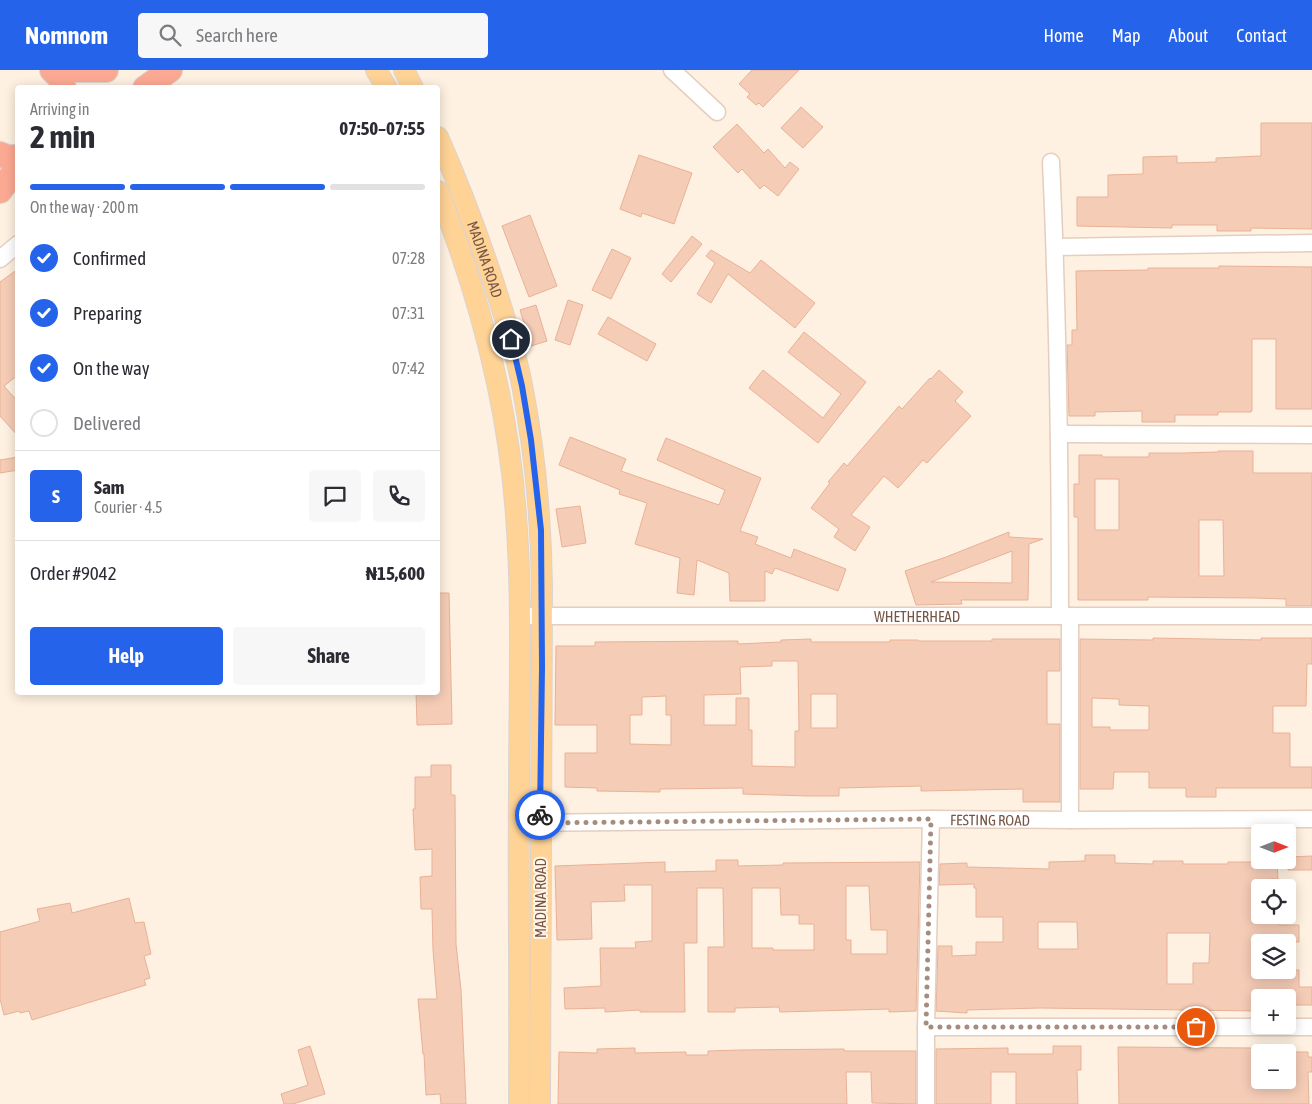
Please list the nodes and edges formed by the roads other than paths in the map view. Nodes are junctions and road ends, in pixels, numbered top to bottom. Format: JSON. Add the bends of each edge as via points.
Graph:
{"nodes":[{"id":1,"x":52,"y":70,"type":"edge"},
{"id":2,"x":75,"y":70,"type":"edge"},
{"id":3,"x":106,"y":70,"type":"edge"},
{"id":4,"x":170,"y":70,"type":"edge"},
{"id":5,"x":376,"y":70,"type":"edge"},
{"id":6,"x":404,"y":70,"type":"edge"},
{"id":7,"x":672,"y":70,"type":"edge"},
{"id":8,"x":63,"y":85,"type":"edge"},
{"id":9,"x":149,"y":85,"type":"edge"},
{"id":10,"x":385,"y":85,"type":"edge"},
{"id":11,"x":412,"y":85,"type":"edge"},
{"id":12,"x":717,"y":112,"type":"dead end"},
{"id":13,"x":440,"y":141,"type":"edge"},
{"id":14,"x":0,"y":154,"type":"edge"},
{"id":15,"x":15,"y":157,"type":"edge"},
{"id":16,"x":1051,"y":162,"type":"dead end"},
{"id":17,"x":15,"y":171,"type":"edge"},
{"id":18,"x":0,"y":191,"type":"edge"},
{"id":19,"x":440,"y":196,"type":"edge"},
{"id":20,"x":1312,"y":243,"type":"edge"},
{"id":21,"x":15,"y":246,"type":"edge"},
{"id":22,"x":1055,"y":246,"type":"junction"},
{"id":23,"x":0,"y":259,"type":"edge"},
{"id":24,"x":1060,"y":434,"type":"junction"},
{"id":25,"x":1312,"y":436,"type":"edge"},
{"id":26,"x":541,"y":616,"type":"junction"},
{"id":27,"x":1065,"y":616,"type":"junction"},
{"id":28,"x":1312,"y":616,"type":"edge"},
{"id":29,"x":520,"y":617,"type":"junction"},
{"id":30,"x":931,"y":819,"type":"junction"},
{"id":31,"x":1312,"y":819,"type":"edge"},
{"id":32,"x":1070,"y":820,"type":"junction"},
{"id":33,"x":519,"y":823,"type":"junction"},
{"id":34,"x":540,"y":823,"type":"junction"},
{"id":35,"x":926,"y":1027,"type":"junction"},
{"id":36,"x":1312,"y":1027,"type":"edge"},
{"id":37,"x":520,"y":1031,"type":"junction"},
{"id":38,"x":540,"y":1031,"type":"junction"},
{"id":39,"x":519,"y":1104,"type":"edge"},
{"id":40,"x":540,"y":1104,"type":"edge"},
{"id":41,"x":926,"y":1104,"type":"edge"}],
"edges":[{"from":1,"to":8,"type":"highway"},
{"from":2,"to":3,"type":"highway"},
{"from":4,"to":9,"type":"highway"},
{"from":5,"to":10,"type":"main road"},
{"from":6,"to":11,"type":"main road"},
{"from":7,"to":12,"type":"street"},
{"from":13,"to":26,"type":"main road","name":"MADINA ROAD","via":[[478,236],[511,339],[522,386],[541,530]]},
{"from":14,"to":15,"type":"highway"},
{"from":16,"to":22,"type":"street"},
{"from":17,"to":18,"type":"highway"},
{"from":19,"to":29,"type":"main road","name":"MADINA ROAD","via":[[488,343],[500,400],[516,512]]},
{"from":20,"to":22,"type":"street"},
{"from":21,"to":23,"type":"street"},
{"from":22,"to":24,"type":"street"},
{"from":24,"to":25,"type":"street"},
{"from":24,"to":27,"type":"street"},
{"from":26,"to":27,"type":"street","name":"WHETHERHEAD"},
{"from":26,"to":29,"type":"street","name":"WHETHERHEAD"},
{"from":26,"to":34,"type":"main road","name":"MADINA ROAD"},
{"from":27,"to":28,"type":"street","name":"WHETHERHEAD"},
{"from":27,"to":32,"type":"street"},
{"from":29,"to":33,"type":"main road","name":"MADINA ROAD"},
{"from":30,"to":32,"type":"street","name":"FESTING ROAD"},
{"from":30,"to":34,"type":"street","name":"FESTING ROAD"},
{"from":30,"to":35,"type":"street"},
{"from":31,"to":32,"type":"street","name":"FESTING ROAD"},
{"from":33,"to":34,"type":"street","name":"FESTING ROAD"},
{"from":33,"to":37,"type":"main road","name":"MADINA ROAD"},
{"from":34,"to":38,"type":"main road","name":"MADINA ROAD"},
{"from":35,"to":36,"type":"street"},
{"from":35,"to":41,"type":"street"},
{"from":37,"to":38,"type":"street"},
{"from":37,"to":39,"type":"main road","name":"MADINA ROAD"},
{"from":38,"to":40,"type":"main road","name":"MADINA ROAD"}]}
